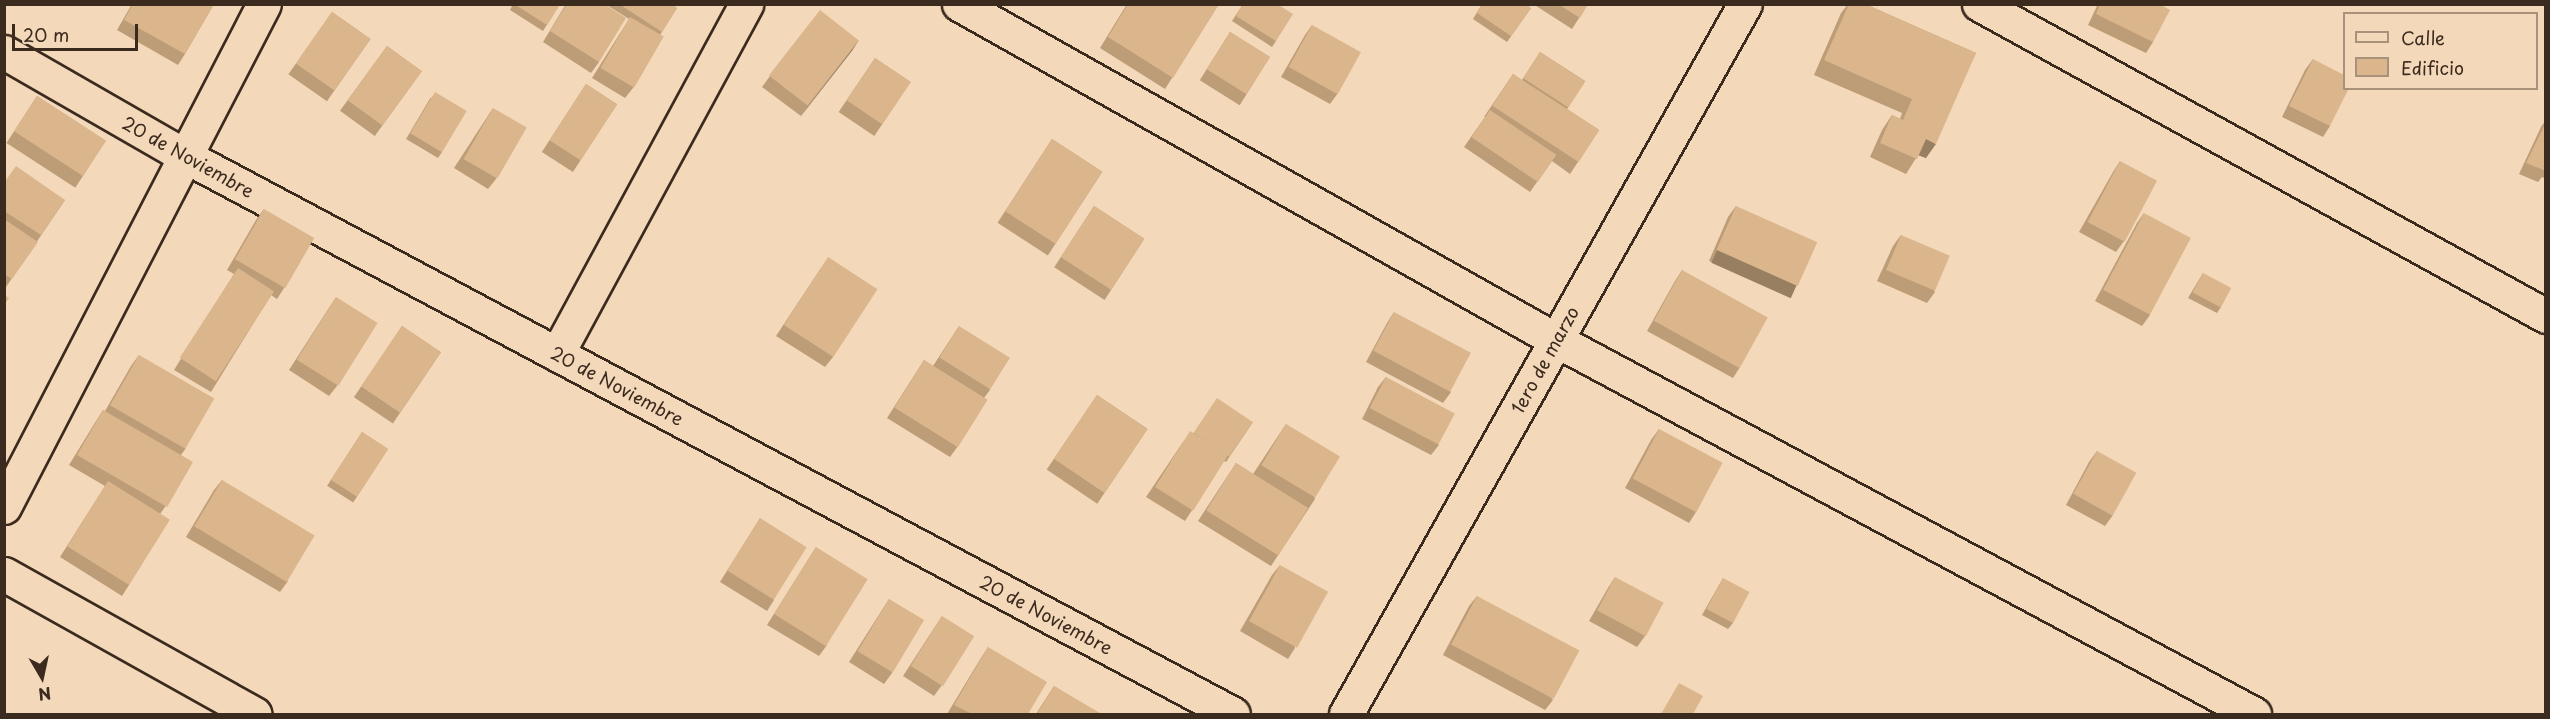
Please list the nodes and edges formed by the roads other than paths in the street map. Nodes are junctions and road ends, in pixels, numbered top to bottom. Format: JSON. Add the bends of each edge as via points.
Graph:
{"nodes":[{"id":1,"x":264,"y":4,"type":"edge"},
{"id":2,"x":746,"y":4,"type":"edge"},
{"id":3,"x":959,"y":4,"type":"edge"},
{"id":4,"x":1745,"y":4,"type":"edge"},
{"id":5,"x":1979,"y":4,"type":"edge"},
{"id":6,"x":4,"y":52,"type":"edge"},
{"id":7,"x":185,"y":156,"type":"junction"},
{"id":8,"x":2546,"y":316,"type":"edge"},
{"id":9,"x":1556,"y":340,"type":"junction"},
{"id":10,"x":556,"y":354,"type":"junction"},
{"id":11,"x":4,"y":507,"type":"edge"},
{"id":12,"x":4,"y":574,"type":"edge"},
{"id":13,"x":254,"y":714,"type":"edge"},
{"id":14,"x":1233,"y":714,"type":"edge"},
{"id":15,"x":1346,"y":714,"type":"edge"},
{"id":16,"x":2254,"y":714,"type":"edge"}],
"edges":[{"from":1,"to":7,"type":"street"},
{"from":2,"to":10,"type":"street"},
{"from":3,"to":9,"type":"street"},
{"from":4,"to":9,"type":"street","name":"1ero de marzo"},
{"from":5,"to":8,"type":"street"},
{"from":6,"to":7,"type":"street","name":"20 de Noviembre"},
{"from":7,"to":10,"type":"street","name":"20 de Noviembre"},
{"from":7,"to":11,"type":"street"},
{"from":9,"to":15,"type":"street","name":"1ero de marzo"},
{"from":9,"to":16,"type":"street"},
{"from":10,"to":14,"type":"street","name":"20 de Noviembre"},
{"from":12,"to":13,"type":"street"}]}
